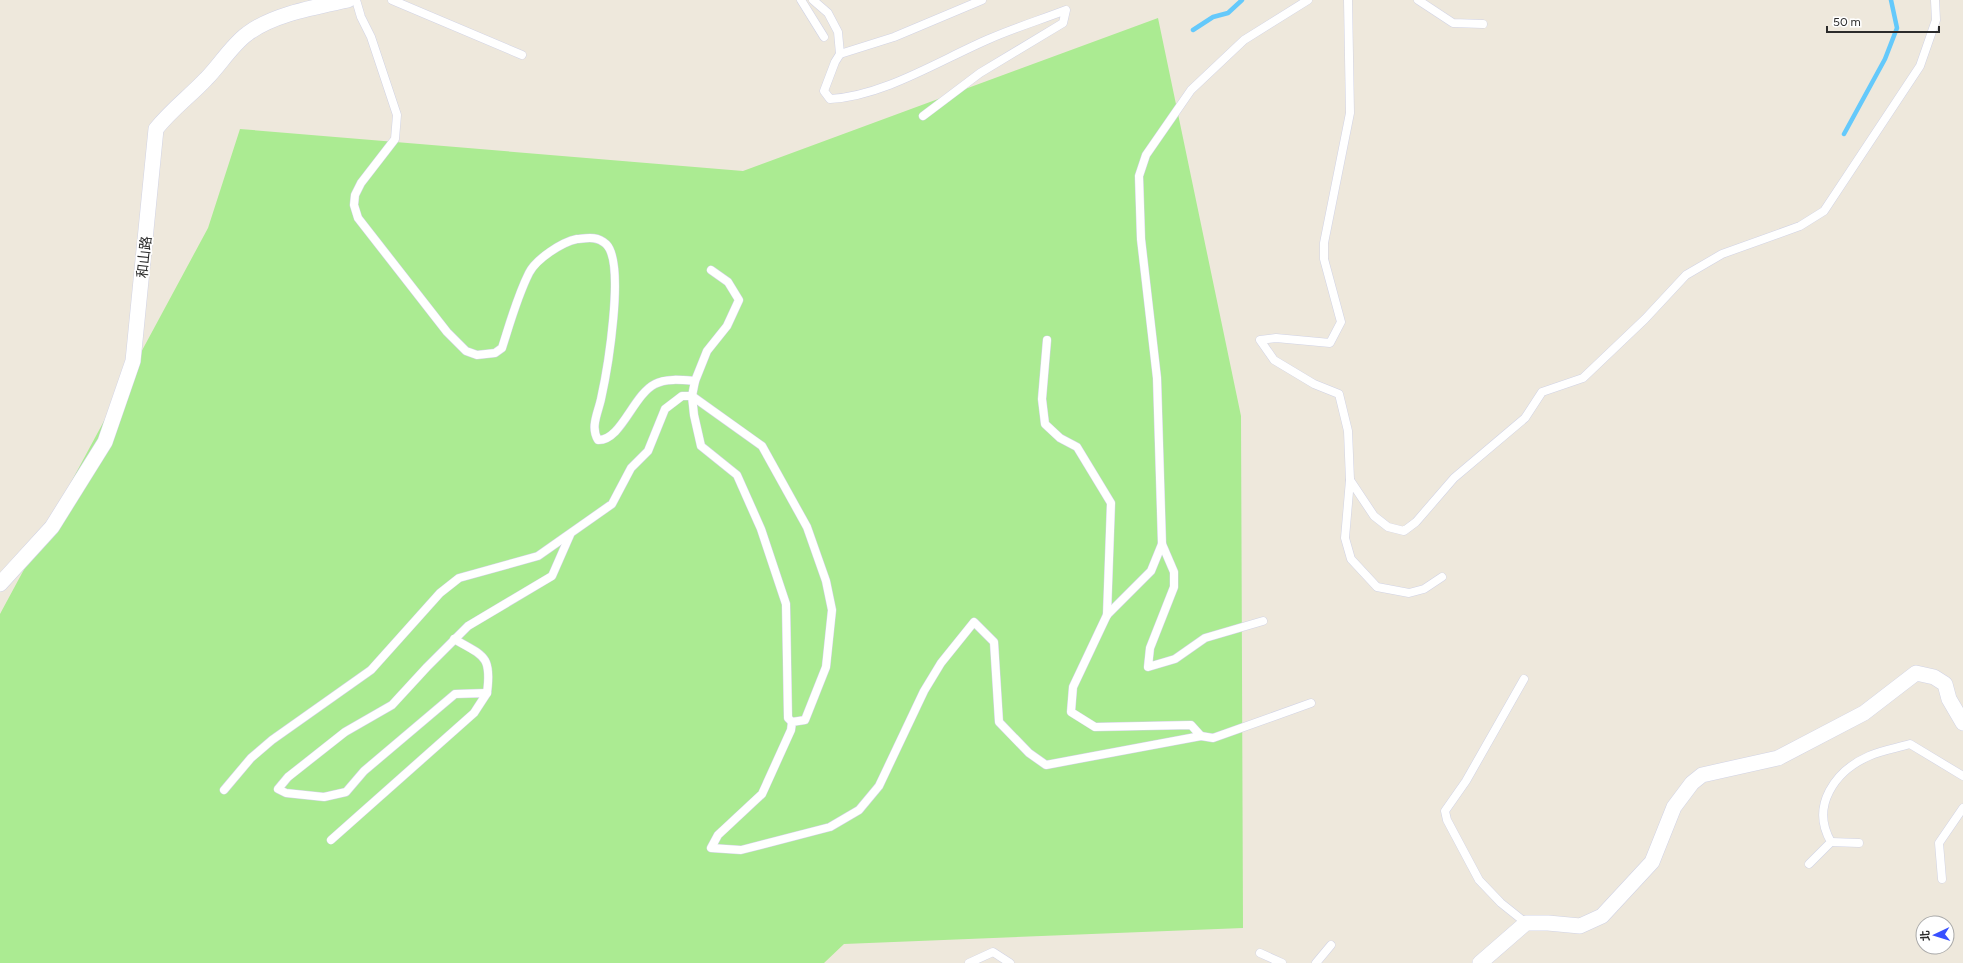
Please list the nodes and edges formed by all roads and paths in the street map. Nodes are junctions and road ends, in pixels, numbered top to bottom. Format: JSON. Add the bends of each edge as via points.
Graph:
{"nodes":[{"id":1,"x":348,"y":0,"type":"edge"},
{"id":2,"x":356,"y":0,"type":"edge"},
{"id":3,"x":392,"y":0,"type":"edge"},
{"id":4,"x":801,"y":0,"type":"edge"},
{"id":5,"x":813,"y":0,"type":"edge"},
{"id":6,"x":982,"y":0,"type":"edge"},
{"id":7,"x":1308,"y":0,"type":"edge"},
{"id":8,"x":1348,"y":0,"type":"edge"},
{"id":9,"x":1418,"y":0,"type":"edge"},
{"id":10,"x":1935,"y":0,"type":"edge"},
{"id":11,"x":1483,"y":24,"type":"dead end"},
{"id":12,"x":824,"y":37,"type":"dead end"},
{"id":13,"x":840,"y":54,"type":"junction"},
{"id":14,"x":522,"y":55,"type":"dead end"},
{"id":15,"x":923,"y":116,"type":"dead end"},
{"id":16,"x":711,"y":270,"type":"dead end"},
{"id":17,"x":1047,"y":340,"type":"dead end"},
{"id":18,"x":695,"y":381,"type":"junction"},
{"id":19,"x":692,"y":396,"type":"junction"},
{"id":20,"x":1350,"y":480,"type":"junction"},
{"id":21,"x":570,"y":535,"type":"junction"},
{"id":22,"x":1162,"y":544,"type":"junction"},
{"id":23,"x":1442,"y":577,"type":"dead end"},
{"id":24,"x":0,"y":584,"type":"edge"},
{"id":25,"x":1107,"y":615,"type":"junction"},
{"id":26,"x":1263,"y":622,"type":"dead end"},
{"id":27,"x":454,"y":638,"type":"junction"},
{"id":28,"x":1524,"y":679,"type":"dead end"},
{"id":29,"x":487,"y":693,"type":"junction"},
{"id":30,"x":1311,"y":703,"type":"dead end"},
{"id":31,"x":792,"y":722,"type":"junction"},
{"id":32,"x":1963,"y":723,"type":"edge"},
{"id":33,"x":1201,"y":736,"type":"junction"},
{"id":34,"x":1963,"y":776,"type":"edge"},
{"id":35,"x":224,"y":790,"type":"dead end"},
{"id":36,"x":1963,"y":808,"type":"edge"},
{"id":37,"x":331,"y":840,"type":"dead end"},
{"id":38,"x":1831,"y":842,"type":"junction"},
{"id":39,"x":1859,"y":843,"type":"dead end"},
{"id":40,"x":1809,"y":864,"type":"dead end"},
{"id":41,"x":1942,"y":879,"type":"dead end"},
{"id":42,"x":1526,"y":923,"type":"junction"},
{"id":43,"x":1331,"y":945,"type":"dead end"},
{"id":44,"x":1260,"y":954,"type":"dead end"},
{"id":45,"x":1485,"y":961,"type":"edge"},
{"id":46,"x":969,"y":963,"type":"edge"},
{"id":47,"x":1010,"y":963,"type":"edge"},
{"id":48,"x":1282,"y":963,"type":"edge"},
{"id":49,"x":1316,"y":963,"type":"edge"}],
"edges":[{"from":1,"to":24,"type":"street","name":"和山路","via":[[297,12],[271,21],[246,34],[156,129],[134,361],[105,442],[52,527]]},
{"from":2,"to":18,"type":"lane","via":[[371,36],[397,115],[395,139],[362,183],[355,195],[354,205],[358,218],[447,332],[466,351],[477,355],[495,354],[502,348],[529,272],[552,250],[567,241],[593,237],[606,244],[612,256],[615,284],[614,316],[601,400],[594,426],[598,440],[606,440],[613,435],[642,394],[655,384],[663,381]]},
{"from":3,"to":14,"type":"lane"},
{"from":4,"to":12,"type":"lane"},
{"from":5,"to":13,"type":"lane","via":[[828,13],[838,32]]},
{"from":6,"to":13,"type":"lane","via":[[894,37]]},
{"from":7,"to":22,"type":"lane","via":[[1244,40],[1191,90],[1146,155],[1139,176],[1141,239],[1157,378]]},
{"from":8,"to":20,"type":"lane","via":[[1350,113],[1324,243],[1324,259],[1341,322],[1330,343],[1276,338],[1260,340],[1274,360],[1314,384],[1339,394],[1348,431]]},
{"from":9,"to":11,"type":"lane","via":[[1453,23]]},
{"from":10,"to":20,"type":"lane","via":[[1936,20],[1920,66],[1824,211],[1800,226],[1722,254],[1686,275],[1645,319],[1583,378],[1542,392],[1525,418],[1454,478],[1416,522],[1404,531],[1388,528],[1374,516]]},
{"from":13,"to":15,"type":"lane","via":[[824,91],[830,99],[848,98],[894,82],[990,38],[1066,10],[1063,23],[980,73]]},
{"from":16,"to":18,"type":"lane","via":[[728,282],[739,300],[727,326],[707,351]]},
{"from":17,"to":25,"type":"lane","via":[[1042,399],[1045,424],[1060,438],[1077,446],[1111,503]]},
{"from":18,"to":19,"type":"lane"},
{"from":19,"to":21,"type":"lane","via":[[682,396],[665,409],[648,451],[631,468],[612,504]]},
{"from":19,"to":31,"type":"lane","via":[[701,446],[737,475],[761,529],[786,604],[788,718]]},
{"from":19,"to":31,"type":"lane","via":[[762,446],[807,527],[826,581],[832,610],[826,667],[805,720]]},
{"from":20,"to":23,"type":"lane","via":[[1345,538],[1352,558],[1377,587],[1409,593],[1424,589]]},
{"from":21,"to":27,"type":"lane","via":[[552,576],[468,626]]},
{"from":21,"to":35,"type":"lane","via":[[538,556],[460,578],[440,593],[371,670],[272,740],[251,758]]},
{"from":22,"to":25,"type":"lane","via":[[1152,571]]},
{"from":22,"to":26,"type":"lane","via":[[1174,572],[1174,587],[1150,648],[1148,667],[1175,659],[1205,638]]},
{"from":25,"to":33,"type":"lane","via":[[1073,687],[1071,712],[1095,727],[1191,725]]},
{"from":27,"to":29,"type":"lane","via":[[482,656],[490,672]]},
{"from":27,"to":29,"type":"lane","via":[[392,705],[345,732],[288,777],[278,789],[286,793],[324,797],[346,792],[364,771],[455,694]]},
{"from":28,"to":42,"type":"lane","via":[[1466,781],[1445,811],[1446,820],[1479,880],[1501,903]]},
{"from":29,"to":37,"type":"lane","via":[[474,713]]},
{"from":30,"to":33,"type":"lane","via":[[1213,738]]},
{"from":31,"to":33,"type":"lane","via":[[791,730],[762,794],[718,835],[711,848],[741,850],[830,827],[859,810],[879,786],[924,691],[941,663],[974,622],[994,642],[999,722],[1029,753],[1046,765]]},
{"from":32,"to":42,"type":"street","via":[[1948,699],[1945,684],[1934,676],[1916,673],[1864,713],[1778,758],[1702,775],[1692,783],[1674,807],[1652,862],[1602,916],[1580,926]]},
{"from":34,"to":38,"type":"lane","via":[[1910,744],[1869,756],[1845,771],[1833,784],[1824,803],[1825,832]]},
{"from":36,"to":41,"type":"lane","via":[[1939,843]]},
{"from":38,"to":39,"type":"lane"},
{"from":38,"to":40,"type":"lane"},
{"from":42,"to":45,"type":"street"},
{"from":43,"to":49,"type":"lane"},
{"from":44,"to":48,"type":"lane"},
{"from":46,"to":47,"type":"lane","via":[[993,952]]}]}
